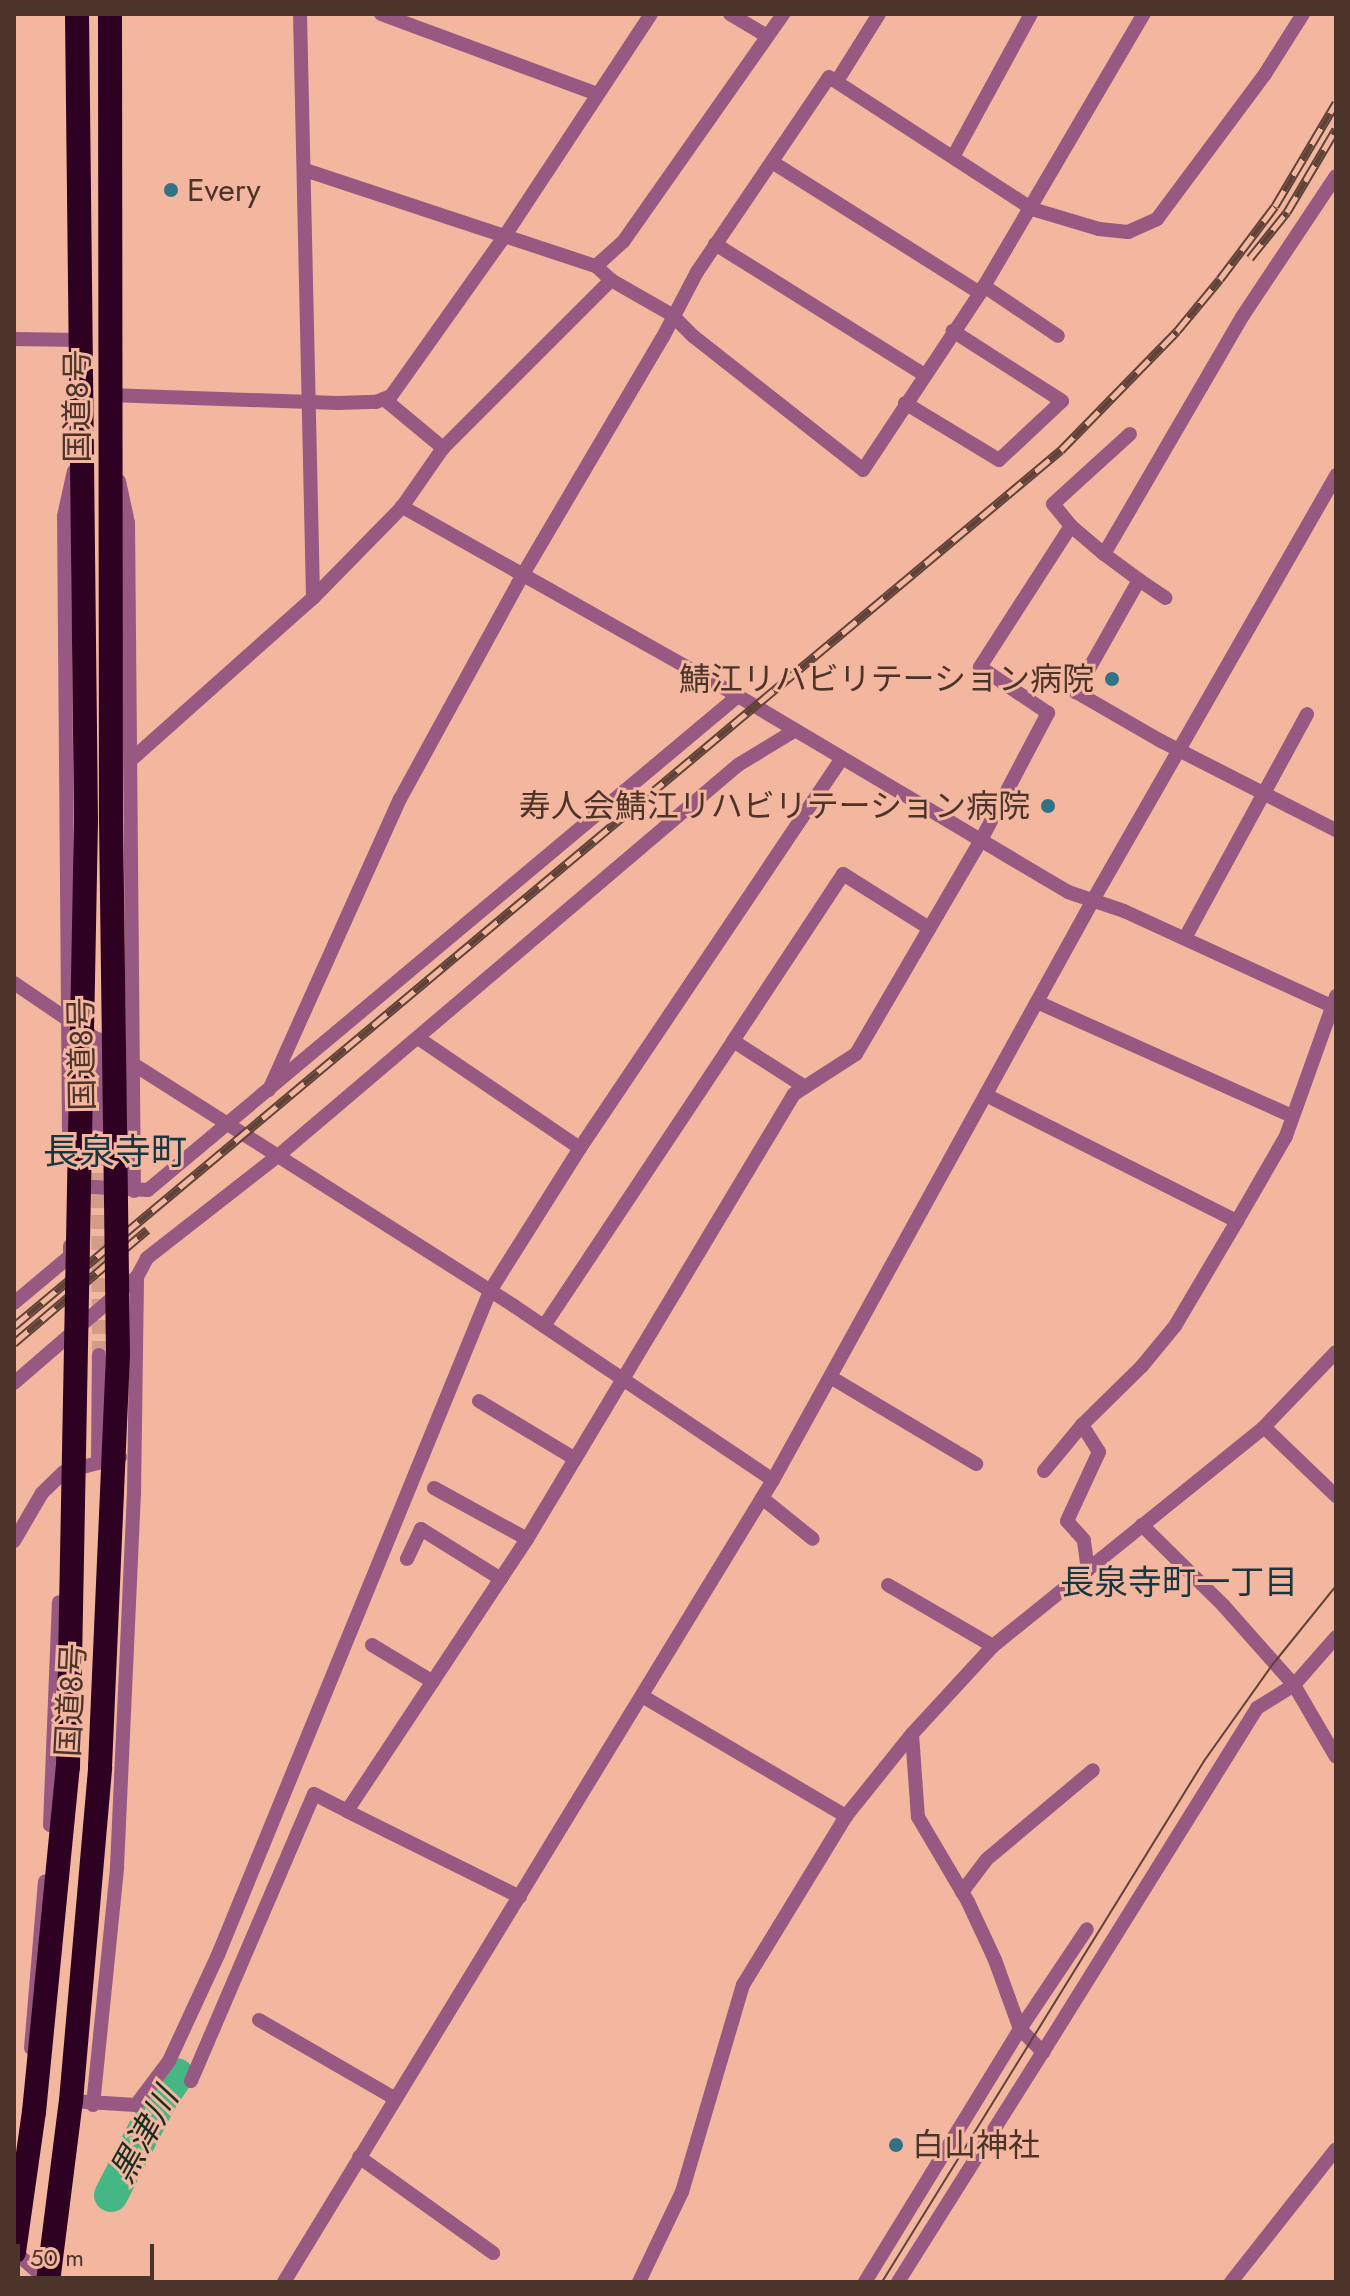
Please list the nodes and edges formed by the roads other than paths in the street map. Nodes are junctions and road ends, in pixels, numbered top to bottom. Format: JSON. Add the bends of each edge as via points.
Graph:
{"nodes":[{"id":1,"x":77,"y":14,"type":"edge"},
{"id":2,"x":110,"y":14,"type":"edge"},
{"id":3,"x":300,"y":14,"type":"edge"},
{"id":4,"x":381,"y":14,"type":"edge"},
{"id":5,"x":651,"y":14,"type":"edge"},
{"id":6,"x":730,"y":14,"type":"edge"},
{"id":7,"x":783,"y":14,"type":"edge"},
{"id":8,"x":879,"y":14,"type":"edge"},
{"id":9,"x":1031,"y":14,"type":"edge"},
{"id":10,"x":1144,"y":14,"type":"edge"},
{"id":11,"x":1303,"y":14,"type":"edge"},
{"id":12,"x":767,"y":36,"type":"junction"},
{"id":13,"x":837,"y":81,"type":"junction"},
{"id":14,"x":595,"y":93,"type":"junction"},
{"id":15,"x":953,"y":157,"type":"junction"},
{"id":16,"x":772,"y":162,"type":"junction"},
{"id":17,"x":305,"y":170,"type":"junction"},
{"id":18,"x":1336,"y":176,"type":"edge"},
{"id":19,"x":1032,"y":209,"type":"junction"},
{"id":20,"x":506,"y":234,"type":"junction"},
{"id":21,"x":715,"y":244,"type":"junction"},
{"id":22,"x":596,"y":266,"type":"junction"},
{"id":23,"x":611,"y":280,"type":"junction"},
{"id":24,"x":982,"y":289,"type":"junction"},
{"id":25,"x":672,"y":315,"type":"junction"},
{"id":26,"x":953,"y":331,"type":"junction"},
{"id":27,"x":1058,"y":336,"type":"dead end"},
{"id":28,"x":14,"y":339,"type":"edge"},
{"id":29,"x":79,"y":340,"type":"junction"},
{"id":30,"x":923,"y":374,"type":"junction"},
{"id":31,"x":109,"y":395,"type":"junction"},
{"id":32,"x":384,"y":399,"type":"junction"},
{"id":33,"x":307,"y":400,"type":"junction"},
{"id":34,"x":905,"y":403,"type":"junction"},
{"id":35,"x":1130,"y":434,"type":"dead end"},
{"id":36,"x":81,"y":436,"type":"junction"},
{"id":37,"x":109,"y":438,"type":"junction"},
{"id":38,"x":443,"y":448,"type":"junction"},
{"id":39,"x":1336,"y":475,"type":"edge"},
{"id":40,"x":402,"y":507,"type":"junction"},
{"id":41,"x":1071,"y":526,"type":"junction"},
{"id":42,"x":1104,"y":554,"type":"junction"},
{"id":43,"x":522,"y":576,"type":"junction"},
{"id":44,"x":1139,"y":580,"type":"junction"},
{"id":45,"x":313,"y":598,"type":"junction"},
{"id":46,"x":1166,"y":598,"type":"dead end"},
{"id":47,"x":738,"y":696,"type":"junction"},
{"id":48,"x":1307,"y":714,"type":"dead end"},
{"id":49,"x":794,"y":731,"type":"junction"},
{"id":50,"x":1178,"y":750,"type":"junction"},
{"id":51,"x":841,"y":759,"type":"junction"},
{"id":52,"x":131,"y":760,"type":"junction"},
{"id":53,"x":1265,"y":791,"type":"junction"},
{"id":54,"x":1336,"y":830,"type":"edge"},
{"id":55,"x":981,"y":840,"type":"junction"},
{"id":56,"x":1093,"y":900,"type":"junction"},
{"id":57,"x":929,"y":928,"type":"junction"},
{"id":58,"x":1185,"y":938,"type":"junction"},
{"id":59,"x":14,"y":983,"type":"edge"},
{"id":60,"x":1037,"y":1002,"type":"junction"},
{"id":61,"x":1334,"y":1003,"type":"edge"},
{"id":62,"x":66,"y":1016,"type":"junction"},
{"id":63,"x":418,"y":1038,"type":"junction"},
{"id":64,"x":98,"y":1039,"type":"junction"},
{"id":65,"x":733,"y":1041,"type":"junction"},
{"id":66,"x":133,"y":1064,"type":"junction"},
{"id":67,"x":805,"y":1087,"type":"junction"},
{"id":68,"x":269,"y":1090,"type":"junction"},
{"id":69,"x":986,"y":1095,"type":"junction"},
{"id":70,"x":1292,"y":1116,"type":"junction"},
{"id":71,"x":227,"y":1124,"type":"junction"},
{"id":72,"x":580,"y":1148,"type":"junction"},
{"id":73,"x":98,"y":1152,"type":"tunnel mouth"},
{"id":74,"x":279,"y":1155,"type":"junction"},
{"id":75,"x":70,"y":1186,"type":"junction"},
{"id":76,"x":134,"y":1191,"type":"junction"},
{"id":77,"x":1237,"y":1221,"type":"junction"},
{"id":78,"x":137,"y":1277,"type":"junction"},
{"id":79,"x":490,"y":1291,"type":"junction"},
{"id":80,"x":14,"y":1303,"type":"edge"},
{"id":81,"x":544,"y":1326,"type":"junction"},
{"id":82,"x":67,"y":1340,"type":"junction"},
{"id":83,"x":1336,"y":1352,"type":"edge"},
{"id":84,"x":99,"y":1355,"type":"tunnel mouth"},
{"id":85,"x":832,"y":1378,"type":"junction"},
{"id":86,"x":622,"y":1380,"type":"junction"},
{"id":87,"x":14,"y":1383,"type":"edge"},
{"id":88,"x":479,"y":1401,"type":"dead end"},
{"id":89,"x":1082,"y":1425,"type":"junction"},
{"id":90,"x":1264,"y":1427,"type":"junction"},
{"id":91,"x":135,"y":1453,"type":"junction"},
{"id":92,"x":575,"y":1459,"type":"junction"},
{"id":93,"x":98,"y":1463,"type":"junction"},
{"id":94,"x":976,"y":1464,"type":"dead end"},
{"id":95,"x":1044,"y":1471,"type":"dead end"},
{"id":96,"x":64,"y":1472,"type":"junction"},
{"id":97,"x":773,"y":1480,"type":"junction"},
{"id":98,"x":434,"y":1488,"type":"dead end"},
{"id":99,"x":1336,"y":1496,"type":"edge"},
{"id":100,"x":762,"y":1498,"type":"junction"},
{"id":101,"x":1142,"y":1525,"type":"junction"},
{"id":102,"x":527,"y":1539,"type":"junction"},
{"id":103,"x":813,"y":1539,"type":"dead end"},
{"id":104,"x":14,"y":1541,"type":"edge"},
{"id":105,"x":407,"y":1559,"type":"dead end"},
{"id":106,"x":1088,"y":1570,"type":"junction"},
{"id":107,"x":501,"y":1579,"type":"junction"},
{"id":108,"x":888,"y":1585,"type":"dead end"},
{"id":109,"x":1336,"y":1637,"type":"edge"},
{"id":110,"x":372,"y":1645,"type":"dead end"},
{"id":111,"x":993,"y":1646,"type":"junction"},
{"id":112,"x":433,"y":1682,"type":"junction"},
{"id":113,"x":1294,"y":1685,"type":"junction"},
{"id":114,"x":642,"y":1696,"type":"junction"},
{"id":115,"x":912,"y":1734,"type":"junction"},
{"id":116,"x":1336,"y":1757,"type":"edge"},
{"id":117,"x":1093,"y":1770,"type":"dead end"},
{"id":118,"x":289,"y":1782,"type":"junction"},
{"id":119,"x":314,"y":1794,"type":"junction"},
{"id":120,"x":347,"y":1811,"type":"junction"},
{"id":121,"x":846,"y":1816,"type":"junction"},
{"id":122,"x":962,"y":1892,"type":"junction"},
{"id":123,"x":520,"y":1897,"type":"junction"},
{"id":124,"x":1087,"y":1929,"type":"dead end"},
{"id":125,"x":259,"y":2020,"type":"dead end"},
{"id":126,"x":1020,"y":2029,"type":"junction"},
{"id":127,"x":1043,"y":2052,"type":"junction"},
{"id":128,"x":191,"y":2081,"type":"dead end"},
{"id":129,"x":394,"y":2098,"type":"junction"},
{"id":130,"x":82,"y":2103,"type":"junction"},
{"id":131,"x":34,"y":2112,"type":"junction"},
{"id":132,"x":1336,"y":2149,"type":"edge"},
{"id":133,"x":359,"y":2157,"type":"junction"},
{"id":134,"x":14,"y":2251,"type":"edge"},
{"id":135,"x":493,"y":2253,"type":"dead end"},
{"id":136,"x":49,"y":2282,"type":"edge"},
{"id":137,"x":284,"y":2282,"type":"edge"},
{"id":138,"x":639,"y":2282,"type":"edge"},
{"id":139,"x":865,"y":2282,"type":"edge"},
{"id":140,"x":898,"y":2282,"type":"edge"},
{"id":141,"x":1231,"y":2282,"type":"edge"}],
"edges":[{"from":1,"to":29,"type":"highway","name":"国道8号"},
{"from":2,"to":31,"type":"highway","name":"国道8号"},
{"from":3,"to":17,"type":"street"},
{"from":4,"to":14,"type":"street"},
{"from":5,"to":14,"type":"street"},
{"from":6,"to":12,"type":"street"},
{"from":7,"to":12,"type":"street"},
{"from":8,"to":13,"type":"street"},
{"from":9,"to":15,"type":"street"},
{"from":10,"to":19,"type":"street"},
{"from":11,"to":19,"type":"street","via":[[1157,219],[1128,232]]},
{"from":12,"to":22,"type":"street","via":[[623,242]]},
{"from":13,"to":15,"type":"street"},
{"from":13,"to":16,"type":"street","via":[[829,77]]},
{"from":14,"to":20,"type":"street"},
{"from":15,"to":19,"type":"street"},
{"from":16,"to":21,"type":"street"},
{"from":16,"to":24,"type":"street"},
{"from":17,"to":20,"type":"street"},
{"from":17,"to":33,"type":"street"},
{"from":18,"to":42,"type":"street","via":[[1242,317]]},
{"from":19,"to":24,"type":"street"},
{"from":20,"to":22,"type":"street"},
{"from":20,"to":32,"type":"street"},
{"from":21,"to":25,"type":"street"},
{"from":21,"to":30,"type":"street"},
{"from":22,"to":23,"type":"street"},
{"from":23,"to":25,"type":"street"},
{"from":23,"to":38,"type":"street"},
{"from":24,"to":26,"type":"street"},
{"from":24,"to":27,"type":"street"},
{"from":25,"to":34,"type":"street","via":[[863,470]]},
{"from":25,"to":43,"type":"street"},
{"from":26,"to":30,"type":"street"},
{"from":26,"to":34,"type":"street","via":[[1062,401],[999,460]]},
{"from":28,"to":29,"type":"street"},
{"from":29,"to":36,"type":"highway","name":"国道8号"},
{"from":30,"to":34,"type":"street"},
{"from":31,"to":33,"type":"street"},
{"from":31,"to":37,"type":"highway","name":"国道8号"},
{"from":32,"to":33,"type":"street"},
{"from":32,"to":38,"type":"street"},
{"from":33,"to":45,"type":"street"},
{"from":35,"to":41,"type":"street","via":[[1053,504]]},
{"from":36,"to":62,"type":"street","via":[[64,516]]},
{"from":36,"to":131,"type":"highway","name":"国道8号","bridge":true,"via":[[86,819],[68,1767]]},
{"from":37,"to":52,"type":"street","via":[[128,523]]},
{"from":37,"to":130,"type":"highway","name":"国道8号","bridge":true,"via":[[118,1354]]},
{"from":38,"to":40,"type":"street"},
{"from":39,"to":50,"type":"street"},
{"from":40,"to":43,"type":"street"},
{"from":40,"to":45,"type":"street"},
{"from":41,"to":42,"type":"street"},
{"from":41,"to":55,"type":"street","via":[[980,667],[1048,713]]},
{"from":42,"to":44,"type":"street"},
{"from":43,"to":47,"type":"street"},
{"from":43,"to":68,"type":"street","via":[[400,799]]},
{"from":44,"to":46,"type":"street"},
{"from":44,"to":50,"type":"street","via":[[1076,692]]},
{"from":45,"to":52,"type":"street"},
{"from":47,"to":49,"type":"street"},
{"from":47,"to":68,"type":"street"},
{"from":48,"to":53,"type":"street"},
{"from":49,"to":51,"type":"street"},
{"from":49,"to":63,"type":"street","via":[[738,765]]},
{"from":50,"to":53,"type":"street"},
{"from":50,"to":56,"type":"street"},
{"from":51,"to":55,"type":"street"},
{"from":51,"to":72,"type":"street"},
{"from":52,"to":66,"type":"street"},
{"from":53,"to":54,"type":"street"},
{"from":53,"to":58,"type":"street"},
{"from":55,"to":56,"type":"street","via":[[1068,892]]},
{"from":55,"to":57,"type":"street"},
{"from":56,"to":58,"type":"street"},
{"from":56,"to":60,"type":"street"},
{"from":57,"to":65,"type":"street","via":[[843,874]]},
{"from":57,"to":67,"type":"street","via":[[856,1054]]},
{"from":58,"to":61,"type":"street"},
{"from":59,"to":62,"type":"street"},
{"from":60,"to":69,"type":"street"},
{"from":60,"to":70,"type":"street"},
{"from":61,"to":70,"type":"street"},
{"from":62,"to":64,"type":"street"},
{"from":62,"to":75,"type":"street"},
{"from":63,"to":72,"type":"street"},
{"from":63,"to":74,"type":"street"},
{"from":64,"to":66,"type":"street"},
{"from":64,"to":73,"type":"street"},
{"from":65,"to":67,"type":"street"},
{"from":65,"to":81,"type":"street"},
{"from":66,"to":71,"type":"street"},
{"from":66,"to":76,"type":"street"},
{"from":67,"to":86,"type":"street","via":[[794,1094]]},
{"from":68,"to":71,"type":"street"},
{"from":69,"to":77,"type":"street"},
{"from":69,"to":85,"type":"street"},
{"from":70,"to":77,"type":"street"},
{"from":71,"to":74,"type":"street"},
{"from":71,"to":76,"type":"street","via":[[148,1190]]},
{"from":72,"to":79,"type":"street"},
{"from":74,"to":78,"type":"street","via":[[147,1258]]},
{"from":74,"to":79,"type":"street"},
{"from":75,"to":76,"type":"street"},
{"from":75,"to":80,"type":"street","via":[[70,1256]]},
{"from":77,"to":89,"type":"street","via":[[1175,1326]]},
{"from":78,"to":82,"type":"street"},
{"from":78,"to":91,"type":"street"},
{"from":79,"to":81,"type":"street"},
{"from":79,"to":118,"type":"street"},
{"from":81,"to":86,"type":"street"},
{"from":82,"to":87,"type":"street"},
{"from":82,"to":96,"type":"street"},
{"from":83,"to":90,"type":"street"},
{"from":84,"to":93,"type":"street"},
{"from":85,"to":94,"type":"street"},
{"from":85,"to":97,"type":"street"},
{"from":86,"to":92,"type":"street"},
{"from":86,"to":97,"type":"street"},
{"from":88,"to":92,"type":"street"},
{"from":89,"to":95,"type":"street"},
{"from":89,"to":106,"type":"street","via":[[1099,1452],[1067,1521],[1084,1540]]},
{"from":90,"to":99,"type":"street"},
{"from":90,"to":101,"type":"street"},
{"from":91,"to":93,"type":"street"},
{"from":91,"to":130,"type":"street","via":[[117,1867]]},
{"from":92,"to":102,"type":"street"},
{"from":93,"to":96,"type":"street"},
{"from":96,"to":104,"type":"street","via":[[42,1493]]},
{"from":96,"to":131,"type":"street","via":[[52,1809],[30,2028]]},
{"from":97,"to":100,"type":"street"},
{"from":98,"to":102,"type":"street"},
{"from":100,"to":103,"type":"street"},
{"from":100,"to":114,"type":"street"},
{"from":101,"to":106,"type":"street"},
{"from":101,"to":113,"type":"street"},
{"from":102,"to":107,"type":"street"},
{"from":105,"to":107,"type":"street","via":[[421,1529]]},
{"from":106,"to":111,"type":"street"},
{"from":107,"to":112,"type":"street"},
{"from":108,"to":111,"type":"street"},
{"from":109,"to":113,"type":"street"},
{"from":110,"to":112,"type":"street"},
{"from":111,"to":115,"type":"street"},
{"from":112,"to":120,"type":"street"},
{"from":113,"to":116,"type":"street"},
{"from":113,"to":127,"type":"street","via":[[1257,1708]]},
{"from":114,"to":121,"type":"street"},
{"from":114,"to":123,"type":"street"},
{"from":115,"to":121,"type":"street"},
{"from":115,"to":122,"type":"street","via":[[918,1817]]},
{"from":117,"to":122,"type":"street","via":[[987,1859]]},
{"from":118,"to":119,"type":"street"},
{"from":118,"to":130,"type":"street","via":[[169,2061],[136,2105]]},
{"from":119,"to":120,"type":"street"},
{"from":119,"to":128,"type":"street"},
{"from":120,"to":123,"type":"street"},
{"from":121,"to":138,"type":"street","via":[[743,1985],[682,2192]]},
{"from":122,"to":126,"type":"street"},
{"from":123,"to":129,"type":"street"},
{"from":124,"to":126,"type":"street"},
{"from":125,"to":129,"type":"street"},
{"from":126,"to":127,"type":"street"},
{"from":126,"to":139,"type":"street"},
{"from":127,"to":140,"type":"street"},
{"from":129,"to":133,"type":"street"},
{"from":130,"to":136,"type":"highway","name":"国道8号"},
{"from":131,"to":134,"type":"highway","name":"国道8号"},
{"from":132,"to":141,"type":"street"},
{"from":133,"to":135,"type":"street"},
{"from":133,"to":137,"type":"street"},
{"from":134,"to":136,"type":"street"}]}
